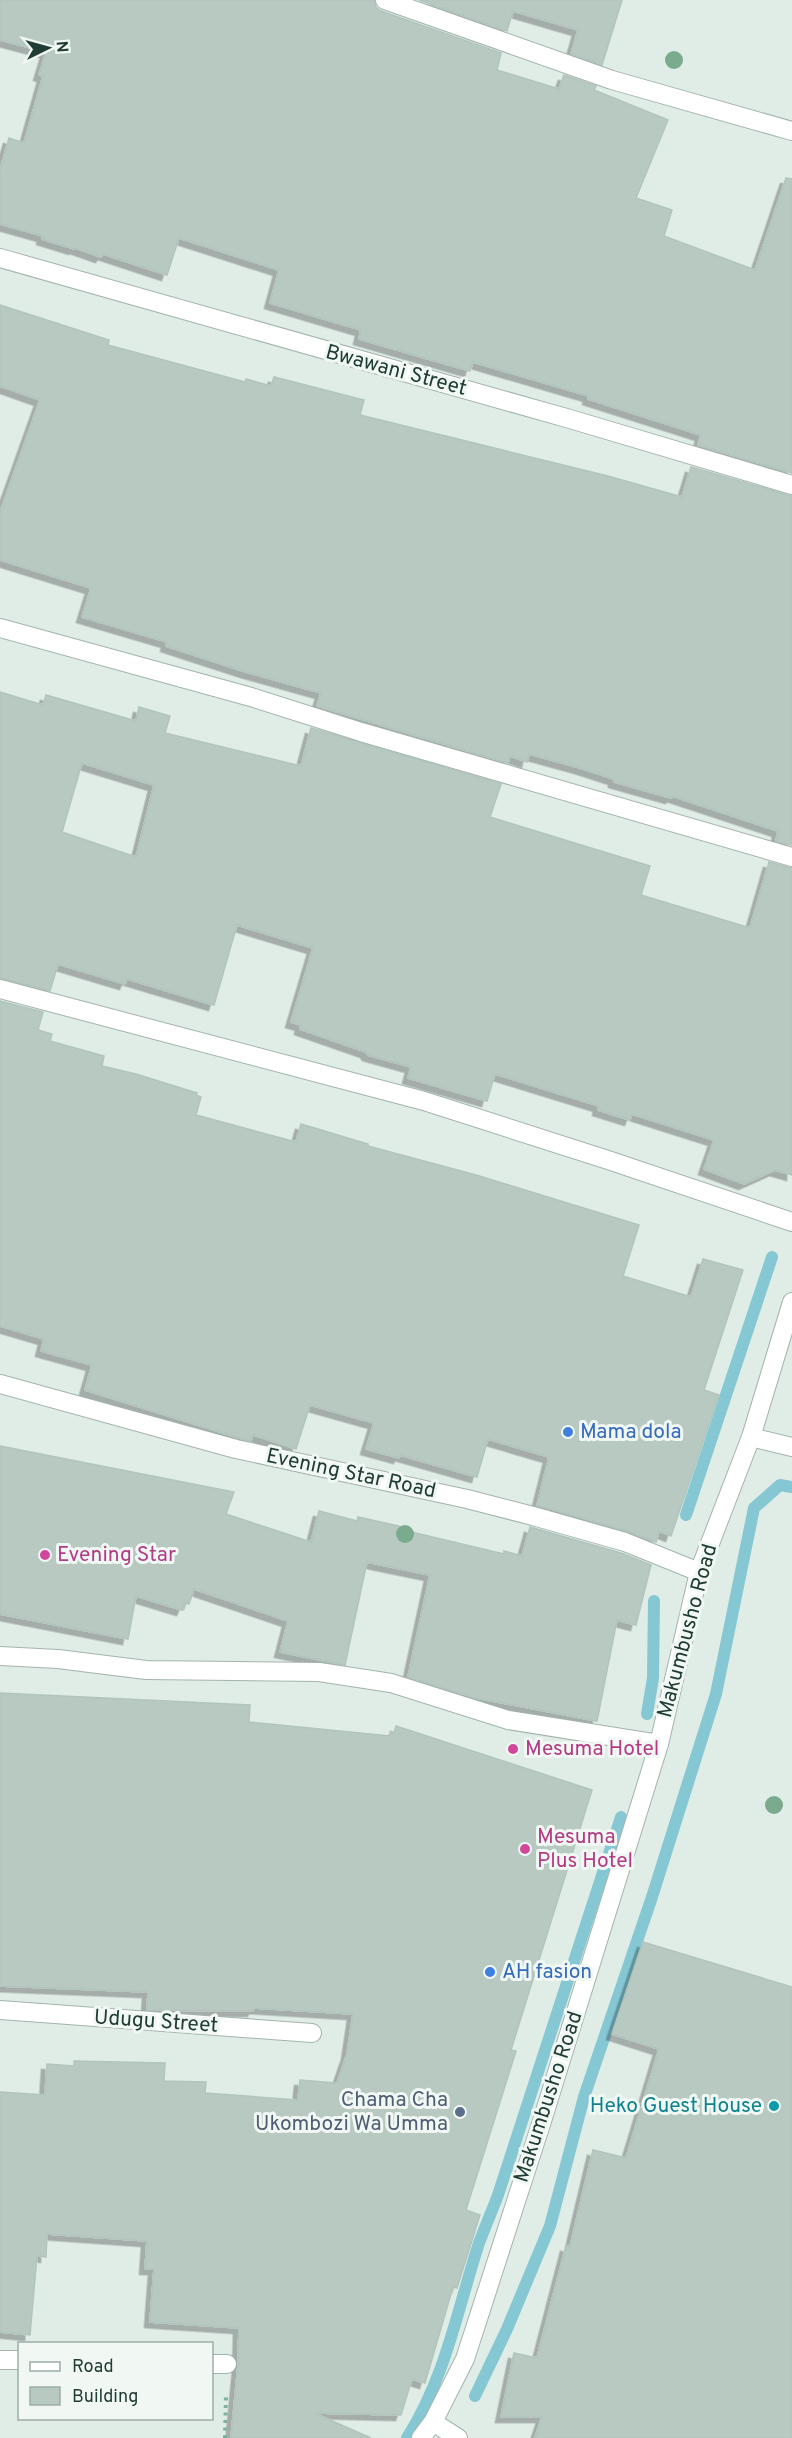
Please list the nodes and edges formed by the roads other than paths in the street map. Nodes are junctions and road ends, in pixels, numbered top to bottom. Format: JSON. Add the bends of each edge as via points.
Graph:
{"nodes":[{"id":1,"x":386,"y":0,"type":"edge"},
{"id":2,"x":792,"y":131,"type":"edge"},
{"id":3,"x":0,"y":258,"type":"edge"},
{"id":4,"x":792,"y":485,"type":"edge"},
{"id":5,"x":0,"y":628,"type":"edge"},
{"id":6,"x":792,"y":857,"type":"edge"},
{"id":7,"x":0,"y":989,"type":"edge"},
{"id":8,"x":792,"y":1222,"type":"edge"},
{"id":9,"x":792,"y":1302,"type":"edge"},
{"id":10,"x":0,"y":1384,"type":"edge"},
{"id":11,"x":752,"y":1437,"type":"junction"},
{"id":12,"x":792,"y":1447,"type":"edge"},
{"id":13,"x":699,"y":1572,"type":"junction"},
{"id":14,"x":0,"y":1656,"type":"edge"},
{"id":15,"x":659,"y":1744,"type":"junction"},
{"id":16,"x":0,"y":2010,"type":"edge"},
{"id":17,"x":312,"y":2033,"type":"dead end"},
{"id":18,"x":0,"y":2360,"type":"edge"},
{"id":19,"x":18,"y":2360,"type":"edge"},
{"id":20,"x":433,"y":2422,"type":"junction"},
{"id":21,"x":421,"y":2438,"type":"edge"},
{"id":22,"x":458,"y":2438,"type":"edge"}],
"edges":[{"from":1,"to":2,"type":"street","via":[[612,80]]},
{"from":3,"to":4,"type":"street","name":"Bwawani Street"},
{"from":5,"to":6,"type":"street","via":[[251,697]]},
{"from":7,"to":8,"type":"street","via":[[424,1101]]},
{"from":9,"to":11,"type":"street","name":"Makumbusho Road"},
{"from":10,"to":13,"type":"street","name":"Evening Star Road","via":[[236,1449],[533,1516],[625,1542]]},
{"from":11,"to":12,"type":"street"},
{"from":11,"to":13,"type":"street","name":"Makumbusho Road"},
{"from":13,"to":15,"type":"street","name":"Makumbusho Road"},
{"from":14,"to":15,"type":"street","via":[[146,1670],[319,1672],[391,1683],[507,1720]]},
{"from":15,"to":20,"type":"street","name":"Makumbusho Road","via":[[465,2359]]},
{"from":16,"to":17,"type":"street","name":"Udugu Street"},
{"from":18,"to":19,"type":"street"},
{"from":20,"to":21,"type":"street","name":"Makumbusho Road"},
{"from":20,"to":22,"type":"street"}]}
